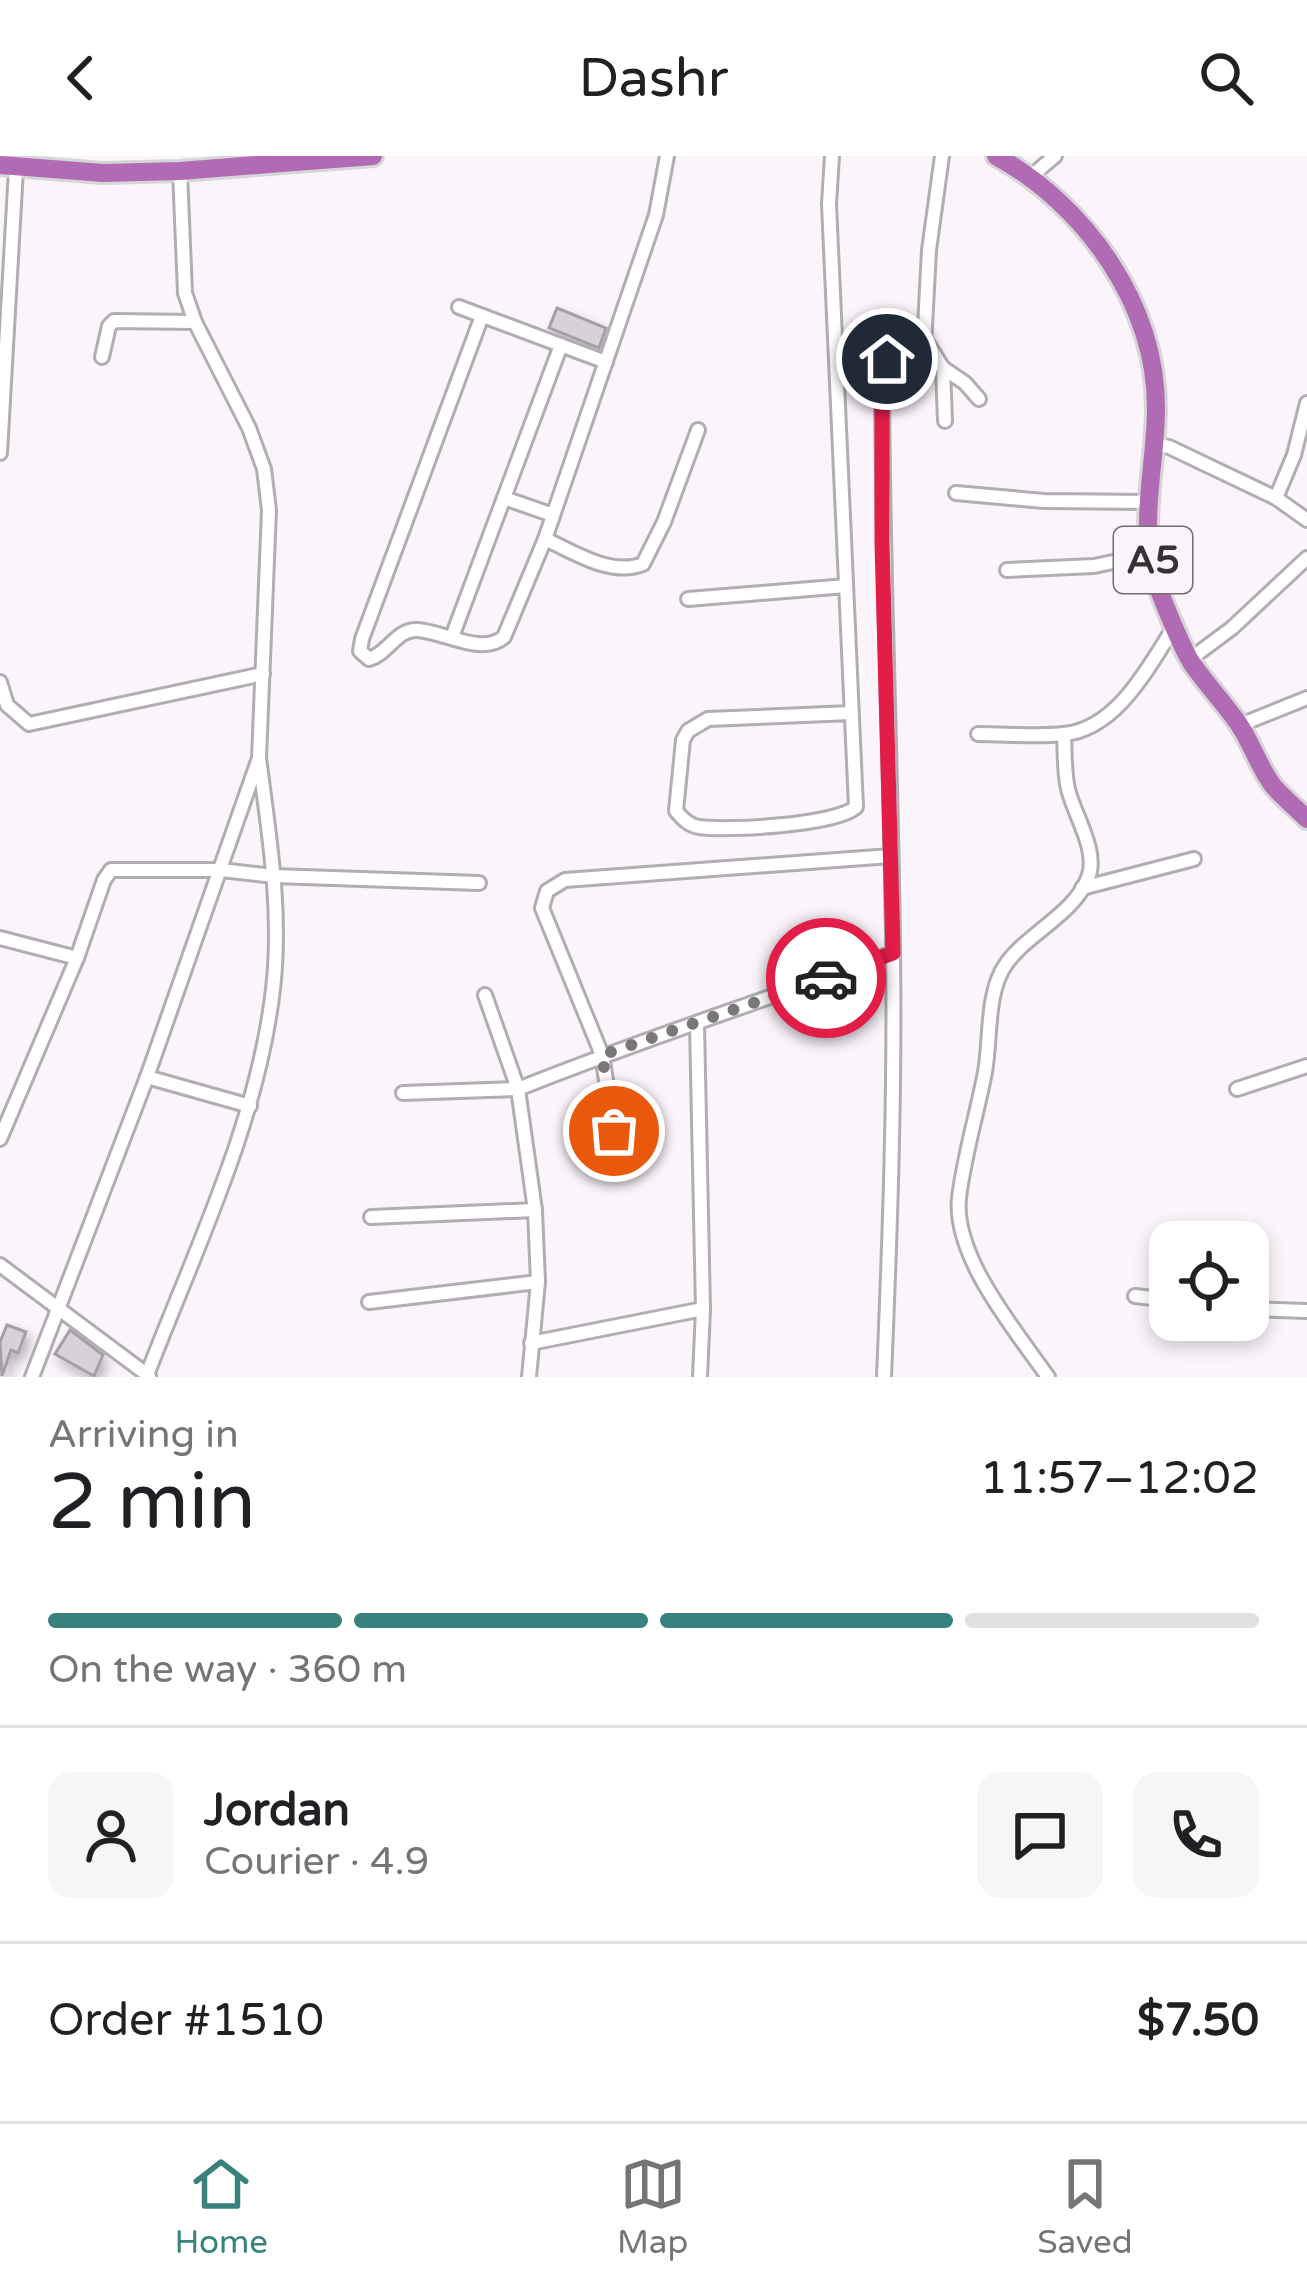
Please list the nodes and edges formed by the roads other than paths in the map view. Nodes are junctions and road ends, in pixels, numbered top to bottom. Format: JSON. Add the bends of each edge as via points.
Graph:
{"nodes":[{"id":1,"x":374,"y":156,"type":"edge"},
{"id":2,"x":667,"y":156,"type":"edge"},
{"id":3,"x":832,"y":156,"type":"edge"},
{"id":4,"x":942,"y":156,"type":"edge"},
{"id":5,"x":996,"y":156,"type":"edge"},
{"id":6,"x":1055,"y":156,"type":"edge"},
{"id":7,"x":312,"y":159,"type":"edge"},
{"id":8,"x":8,"y":167,"type":"edge"},
{"id":9,"x":180,"y":171,"type":"junction"},
{"id":10,"x":1029,"y":178,"type":"junction"},
{"id":11,"x":459,"y":307,"type":"dead end"},
{"id":12,"x":482,"y":316,"type":"junction"},
{"id":13,"x":195,"y":322,"type":"junction"},
{"id":14,"x":925,"y":340,"type":"junction"},
{"id":15,"x":561,"y":345,"type":"junction"},
{"id":16,"x":103,"y":357,"type":"dead end"},
{"id":17,"x":606,"y":362,"type":"junction"},
{"id":18,"x":944,"y":368,"type":"junction"},
{"id":19,"x":979,"y":399,"type":"dead end"},
{"id":20,"x":1307,"y":403,"type":"edge"},
{"id":21,"x":945,"y":421,"type":"dead end"},
{"id":22,"x":698,"y":430,"type":"dead end"},
{"id":23,"x":1154,"y":444,"type":"junction"},
{"id":24,"x":0,"y":453,"type":"edge"},
{"id":25,"x":956,"y":493,"type":"dead end"},
{"id":26,"x":504,"y":497,"type":"junction"},
{"id":27,"x":1276,"y":498,"type":"junction"},
{"id":28,"x":1149,"y":502,"type":"junction"},
{"id":29,"x":553,"y":515,"type":"junction"},
{"id":30,"x":1307,"y":520,"type":"edge"},
{"id":31,"x":545,"y":539,"type":"junction"},
{"id":32,"x":1151,"y":554,"type":"junction"},
{"id":33,"x":1307,"y":559,"type":"edge"},
{"id":34,"x":1006,"y":570,"type":"dead end"},
{"id":35,"x":846,"y":586,"type":"junction"},
{"id":36,"x":688,"y":599,"type":"dead end"},
{"id":37,"x":1176,"y":623,"type":"junction"},
{"id":38,"x":452,"y":638,"type":"junction"},
{"id":39,"x":1189,"y":660,"type":"junction"},
{"id":40,"x":263,"y":674,"type":"junction"},
{"id":41,"x":0,"y":682,"type":"edge"},
{"id":42,"x":1307,"y":698,"type":"edge"},
{"id":43,"x":851,"y":713,"type":"junction"},
{"id":44,"x":1240,"y":725,"type":"junction"},
{"id":45,"x":978,"y":734,"type":"dead end"},
{"id":46,"x":1064,"y":734,"type":"junction"},
{"id":47,"x":259,"y":758,"type":"junction"},
{"id":48,"x":1307,"y":819,"type":"edge"},
{"id":49,"x":891,"y":856,"type":"junction"},
{"id":50,"x":1194,"y":859,"type":"dead end"},
{"id":51,"x":221,"y":870,"type":"junction"},
{"id":52,"x":274,"y":876,"type":"junction"},
{"id":53,"x":479,"y":884,"type":"dead end"},
{"id":54,"x":1082,"y":888,"type":"junction"},
{"id":55,"x":0,"y":938,"type":"edge"},
{"id":56,"x":893,"y":953,"type":"junction"},
{"id":57,"x":77,"y":958,"type":"junction"},
{"id":58,"x":485,"y":994,"type":"dead end"},
{"id":59,"x":697,"y":1025,"type":"junction"},
{"id":60,"x":602,"y":1055,"type":"junction"},
{"id":61,"x":1307,"y":1066,"type":"edge"},
{"id":62,"x":147,"y":1077,"type":"junction"},
{"id":63,"x":518,"y":1088,"type":"junction"},
{"id":64,"x":1237,"y":1089,"type":"dead end"},
{"id":65,"x":403,"y":1093,"type":"dead end"},
{"id":66,"x":250,"y":1106,"type":"junction"},
{"id":67,"x":614,"y":1131,"type":"dead end"},
{"id":68,"x":0,"y":1139,"type":"edge"},
{"id":69,"x":535,"y":1210,"type":"junction"},
{"id":70,"x":371,"y":1217,"type":"dead end"},
{"id":71,"x":0,"y":1264,"type":"edge"},
{"id":72,"x":538,"y":1282,"type":"junction"},
{"id":73,"x":1135,"y":1296,"type":"dead end"},
{"id":74,"x":1149,"y":1298,"type":"edge"},
{"id":75,"x":369,"y":1302,"type":"dead end"},
{"id":76,"x":57,"y":1306,"type":"junction"},
{"id":77,"x":703,"y":1309,"type":"junction"},
{"id":78,"x":1269,"y":1310,"type":"edge"},
{"id":79,"x":1307,"y":1311,"type":"edge"},
{"id":80,"x":531,"y":1343,"type":"junction"},
{"id":81,"x":149,"y":1376,"type":"edge"},
{"id":82,"x":32,"y":1377,"type":"edge"},
{"id":83,"x":529,"y":1377,"type":"edge"},
{"id":84,"x":700,"y":1377,"type":"edge"},
{"id":85,"x":884,"y":1377,"type":"edge"},
{"id":86,"x":1048,"y":1377,"type":"edge"}],
"edges":[{"from":1,"to":7,"type":"highway"},
{"from":2,"to":17,"type":"street","via":[[656,215]]},
{"from":3,"to":35,"type":"street"},
{"from":4,"to":14,"type":"street"},
{"from":5,"to":10,"type":"highway","number":"A5"},
{"from":6,"to":10,"type":"street"},
{"from":7,"to":9,"type":"highway"},
{"from":8,"to":9,"type":"highway"},
{"from":8,"to":24,"type":"street"},
{"from":9,"to":13,"type":"street","via":[[185,293]]},
{"from":10,"to":23,"type":"highway","number":"A5","via":[[1070,211],[1129,295],[1154,382]]},
{"from":11,"to":12,"type":"street"},
{"from":12,"to":15,"type":"street"},
{"from":12,"to":38,"type":"street","via":[[360,651],[375,658],[413,629]]},
{"from":13,"to":16,"type":"street","via":[[114,321]]},
{"from":13,"to":40,"type":"street","via":[[265,469]]},
{"from":14,"to":18,"type":"street"},
{"from":14,"to":49,"type":"street","via":[[920,351],[882,364]]},
{"from":15,"to":17,"type":"street"},
{"from":15,"to":26,"type":"street"},
{"from":17,"to":29,"type":"street"},
{"from":18,"to":19,"type":"street"},
{"from":18,"to":21,"type":"street"},
{"from":20,"to":27,"type":"street"},
{"from":22,"to":31,"type":"street","via":[[643,563],[598,563]]},
{"from":23,"to":27,"type":"street"},
{"from":23,"to":28,"type":"highway","number":"A5"},
{"from":25,"to":28,"type":"street"},
{"from":26,"to":29,"type":"street"},
{"from":26,"to":38,"type":"street"},
{"from":27,"to":30,"type":"street"},
{"from":28,"to":32,"type":"highway","number":"A5"},
{"from":29,"to":31,"type":"street"},
{"from":31,"to":38,"type":"street","via":[[499,642]]},
{"from":32,"to":34,"type":"street"},
{"from":32,"to":37,"type":"highway","number":"A5"},
{"from":33,"to":39,"type":"street"},
{"from":35,"to":36,"type":"street"},
{"from":35,"to":43,"type":"street"},
{"from":37,"to":39,"type":"highway","number":"A5"},
{"from":37,"to":46,"type":"street","via":[[1137,685],[1095,724]]},
{"from":39,"to":44,"type":"highway","number":"A5"},
{"from":40,"to":41,"type":"street","via":[[29,724],[7,706]]},
{"from":40,"to":47,"type":"street"},
{"from":42,"to":44,"type":"street"},
{"from":43,"to":43,"type":"street","via":[[852,812],[702,827],[676,811],[683,740],[708,719]]},
{"from":44,"to":48,"type":"highway","number":"A5","via":[[1273,785]]},
{"from":45,"to":46,"type":"street"},
{"from":46,"to":54,"type":"street","via":[[1067,788],[1091,867]]},
{"from":47,"to":51,"type":"street"},
{"from":47,"to":52,"type":"street"},
{"from":49,"to":56,"type":"street"},
{"from":49,"to":60,"type":"street","via":[[565,880],[547,891],[542,908]]},
{"from":50,"to":54,"type":"street"},
{"from":51,"to":52,"type":"street"},
{"from":51,"to":57,"type":"street","via":[[111,870]]},
{"from":51,"to":62,"type":"street"},
{"from":52,"to":53,"type":"street"},
{"from":52,"to":66,"type":"street","via":[[274,985]]},
{"from":54,"to":86,"type":"street","via":[[997,983],[958,1202],[980,1275]]},
{"from":55,"to":57,"type":"street"},
{"from":56,"to":59,"type":"street"},
{"from":56,"to":85,"type":"street"},
{"from":57,"to":68,"type":"street"},
{"from":58,"to":63,"type":"street"},
{"from":59,"to":60,"type":"street"},
{"from":59,"to":77,"type":"street"},
{"from":60,"to":63,"type":"street"},
{"from":60,"to":67,"type":"street"},
{"from":61,"to":64,"type":"street"},
{"from":62,"to":66,"type":"street"},
{"from":62,"to":76,"type":"street"},
{"from":63,"to":65,"type":"street"},
{"from":63,"to":69,"type":"street"},
{"from":66,"to":81,"type":"street"},
{"from":69,"to":70,"type":"street"},
{"from":69,"to":72,"type":"street"},
{"from":71,"to":76,"type":"street"},
{"from":72,"to":75,"type":"street"},
{"from":72,"to":80,"type":"street"},
{"from":73,"to":74,"type":"street"},
{"from":76,"to":81,"type":"street"},
{"from":76,"to":82,"type":"street"},
{"from":77,"to":80,"type":"street"},
{"from":77,"to":84,"type":"street"},
{"from":78,"to":79,"type":"street"},
{"from":80,"to":83,"type":"street"}]}
